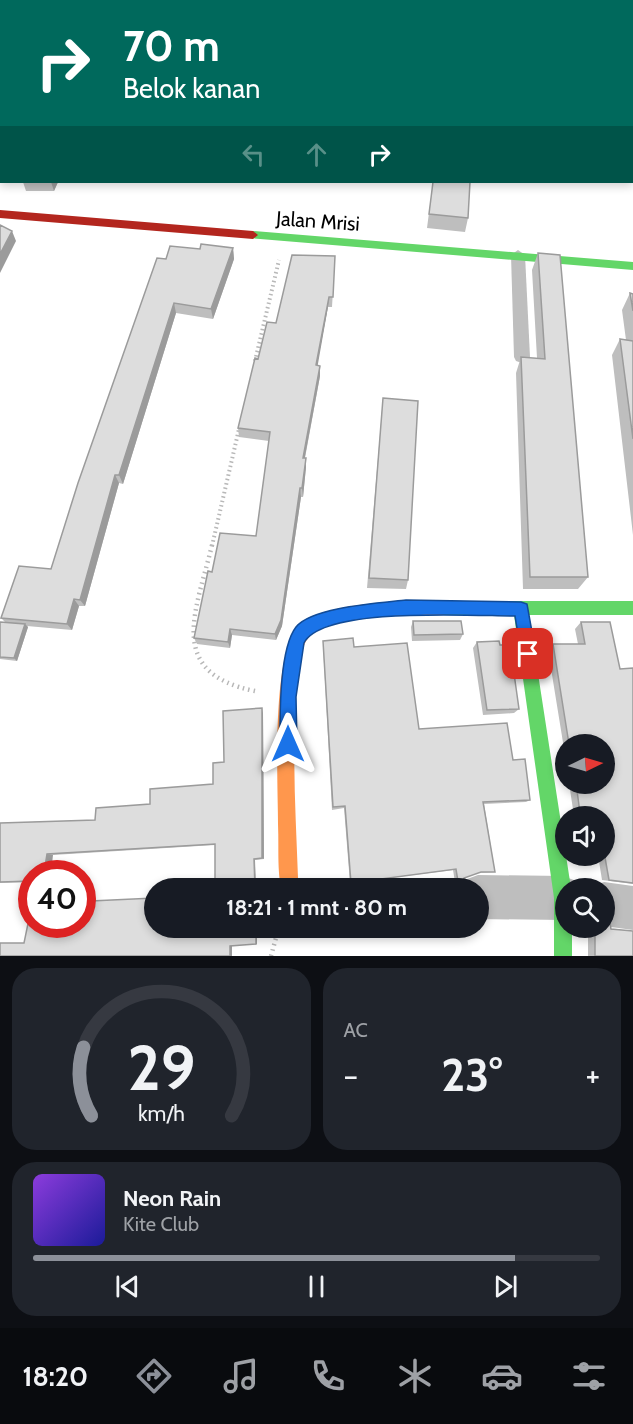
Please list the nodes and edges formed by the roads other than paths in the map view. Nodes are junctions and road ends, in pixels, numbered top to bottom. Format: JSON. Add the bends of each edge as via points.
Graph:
{"nodes":[{"id":1,"x":0,"y":214,"type":"edge"},
{"id":2,"x":518,"y":255,"type":"junction"},
{"id":3,"x":633,"y":266,"type":"edge"},
{"id":4,"x":522,"y":357,"type":"edge"},
{"id":5,"x":633,"y":608,"type":"edge"},
{"id":6,"x":521,"y":609,"type":"junction"},
{"id":7,"x":289,"y":878,"type":"edge"},
{"id":8,"x":574,"y":878,"type":"edge"},
{"id":9,"x":489,"y":897,"type":"edge"},
{"id":10,"x":555,"y":899,"type":"edge"},
{"id":11,"x":615,"y":905,"type":"edge"},
{"id":12,"x":633,"y":908,"type":"edge"},
{"id":13,"x":568,"y":938,"type":"edge"},
{"id":14,"x":563,"y":956,"type":"edge"}],
"edges":[{"from":1,"to":2,"type":"street","name":"Jalan Mrisi"},
{"from":2,"to":3,"type":"street","name":"Jalan Mrisi"},
{"from":2,"to":4,"type":"lane"},
{"from":5,"to":6,"type":"street"},
{"from":6,"to":7,"type":"street","via":[[406,607],[323,619],[302,631],[296,642],[288,697]]},
{"from":6,"to":8,"type":"street"},
{"from":9,"to":10,"type":"street"},
{"from":11,"to":12,"type":"street"},
{"from":13,"to":14,"type":"street"}]}
